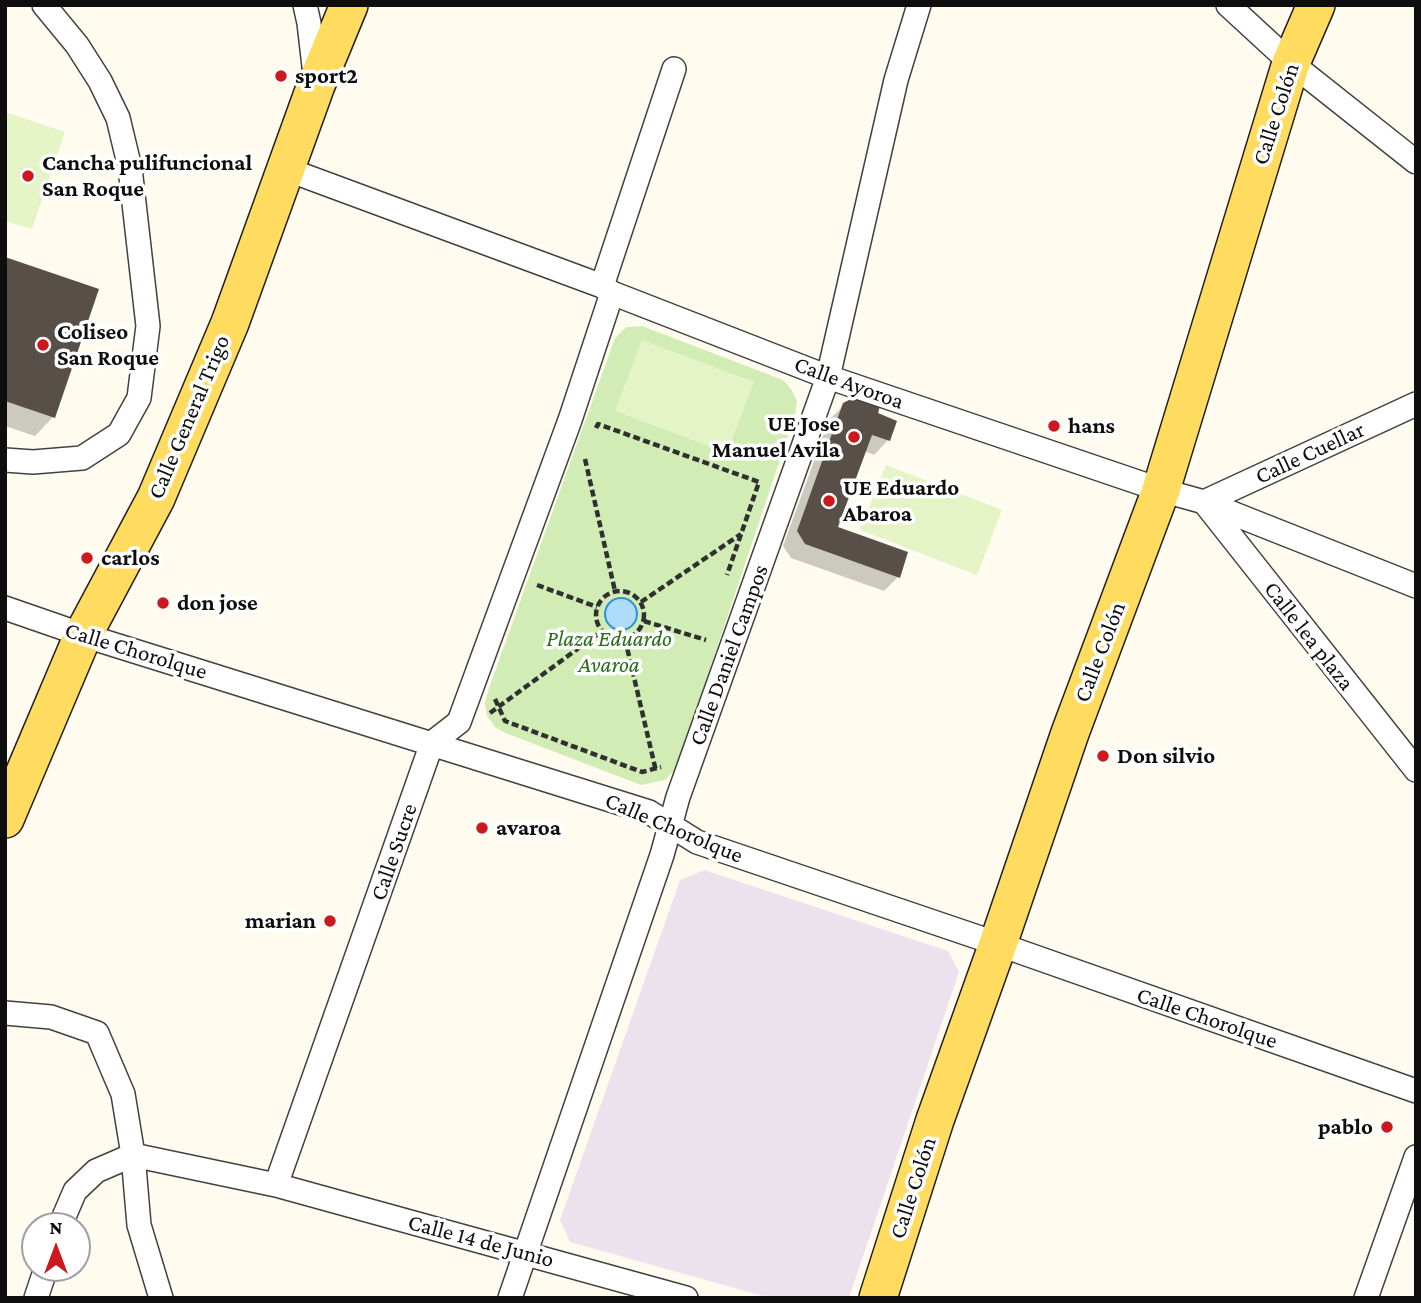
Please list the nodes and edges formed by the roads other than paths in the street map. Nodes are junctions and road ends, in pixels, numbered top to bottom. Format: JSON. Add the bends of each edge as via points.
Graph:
{"nodes":[{"id":1,"x":44,"y":5,"type":"edge"},
{"id":2,"x":305,"y":5,"type":"edge"},
{"id":3,"x":349,"y":5,"type":"edge"},
{"id":4,"x":919,"y":5,"type":"edge"},
{"id":5,"x":1228,"y":5,"type":"edge"},
{"id":6,"x":1315,"y":5,"type":"edge"},
{"id":7,"x":1291,"y":63,"type":"junction"},
{"id":8,"x":674,"y":69,"type":"dead end"},
{"id":9,"x":316,"y":85,"type":"junction"},
{"id":10,"x":1416,"y":162,"type":"edge"},
{"id":11,"x":286,"y":169,"type":"junction"},
{"id":12,"x":607,"y":289,"type":"junction"},
{"id":13,"x":828,"y":377,"type":"junction"},
{"id":14,"x":1416,"y":404,"type":"edge"},
{"id":15,"x":5,"y":460,"type":"edge"},
{"id":16,"x":1161,"y":490,"type":"junction"},
{"id":17,"x":1204,"y":502,"type":"junction"},
{"id":18,"x":1416,"y":586,"type":"edge"},
{"id":19,"x":5,"y":608,"type":"edge"},
{"id":20,"x":83,"y":635,"type":"junction"},
{"id":21,"x":432,"y":743,"type":"junction"},
{"id":22,"x":1416,"y":770,"type":"edge"},
{"id":23,"x":5,"y":819,"type":"edge"},
{"id":24,"x":670,"y":826,"type":"junction"},
{"id":25,"x":998,"y":944,"type":"junction"},
{"id":26,"x":5,"y":1013,"type":"edge"},
{"id":27,"x":1416,"y":1091,"type":"edge"},
{"id":28,"x":133,"y":1155,"type":"junction"},
{"id":29,"x":1416,"y":1157,"type":"edge"},
{"id":30,"x":276,"y":1185,"type":"junction"},
{"id":31,"x":66,"y":1212,"type":"edge"},
{"id":32,"x":526,"y":1253,"type":"junction"},
{"id":33,"x":161,"y":1298,"type":"edge"},
{"id":34,"x":510,"y":1298,"type":"edge"},
{"id":35,"x":686,"y":1298,"type":"edge"},
{"id":36,"x":878,"y":1298,"type":"edge"},
{"id":37,"x":1366,"y":1298,"type":"edge"}],
"edges":[{"from":1,"to":15,"type":"street","via":[[77,45],[118,118],[130,168],[148,326],[139,398],[119,434],[82,458]]},
{"from":2,"to":9,"type":"street"},
{"from":3,"to":9,"type":"main road","name":"Calle General Trigo"},
{"from":4,"to":13,"type":"street","name":"Calle Daniel Campos","via":[[896,80]]},
{"from":5,"to":7,"type":"street"},
{"from":6,"to":7,"type":"main road","name":"Calle Colón"},
{"from":7,"to":10,"type":"street"},
{"from":7,"to":16,"type":"main road","name":"Calle Colón"},
{"from":8,"to":12,"type":"street"},
{"from":9,"to":11,"type":"main road","name":"Calle General Trigo"},
{"from":11,"to":12,"type":"street","name":"Calle Ayoroa"},
{"from":11,"to":20,"type":"main road","name":"Calle General Trigo","via":[[230,323],[156,498]]},
{"from":12,"to":13,"type":"street","name":"Calle Ayoroa"},
{"from":12,"to":21,"type":"street","via":[[570,419],[459,722]]},
{"from":13,"to":16,"type":"street","name":"Calle Ayoroa"},
{"from":13,"to":24,"type":"street","name":"Calle Daniel Campos"},
{"from":14,"to":17,"type":"street","name":"Calle Cuellar"},
{"from":16,"to":17,"type":"street","name":"Calle Ayoroa"},
{"from":16,"to":25,"type":"main road","name":"Calle Colón","via":[[1070,733]]},
{"from":17,"to":18,"type":"street","name":"Calle Ayoroa"},
{"from":17,"to":22,"type":"street","name":"Calle lea plaza"},
{"from":19,"to":20,"type":"street","name":"Calle Chorolque"},
{"from":20,"to":21,"type":"street","name":"Calle Chorolque"},
{"from":20,"to":23,"type":"main road","name":"Calle General Trigo"},
{"from":21,"to":24,"type":"street","name":"Calle Chorolque","via":[[649,812]]},
{"from":21,"to":30,"type":"street","name":"Calle Sucre"},
{"from":24,"to":25,"type":"street","name":"Calle Chorolque","via":[[697,842]]},
{"from":24,"to":32,"type":"street","name":"Calle Daniel Campos"},
{"from":25,"to":27,"type":"street","name":"Calle Chorolque"},
{"from":25,"to":36,"type":"main road","name":"Calle Colón"},
{"from":26,"to":28,"type":"street","via":[[51,1017],[97,1033],[123,1094]]},
{"from":28,"to":30,"type":"street"},
{"from":28,"to":31,"type":"street","via":[[96,1171],[75,1191]]},
{"from":28,"to":33,"type":"street","via":[[139,1225]]},
{"from":29,"to":37,"type":"street"},
{"from":30,"to":32,"type":"street","name":"Calle 14 de Junio"},
{"from":32,"to":34,"type":"street","name":"Calle Daniel Campos"},
{"from":32,"to":35,"type":"street","name":"Calle 14 de Junio"}]}
